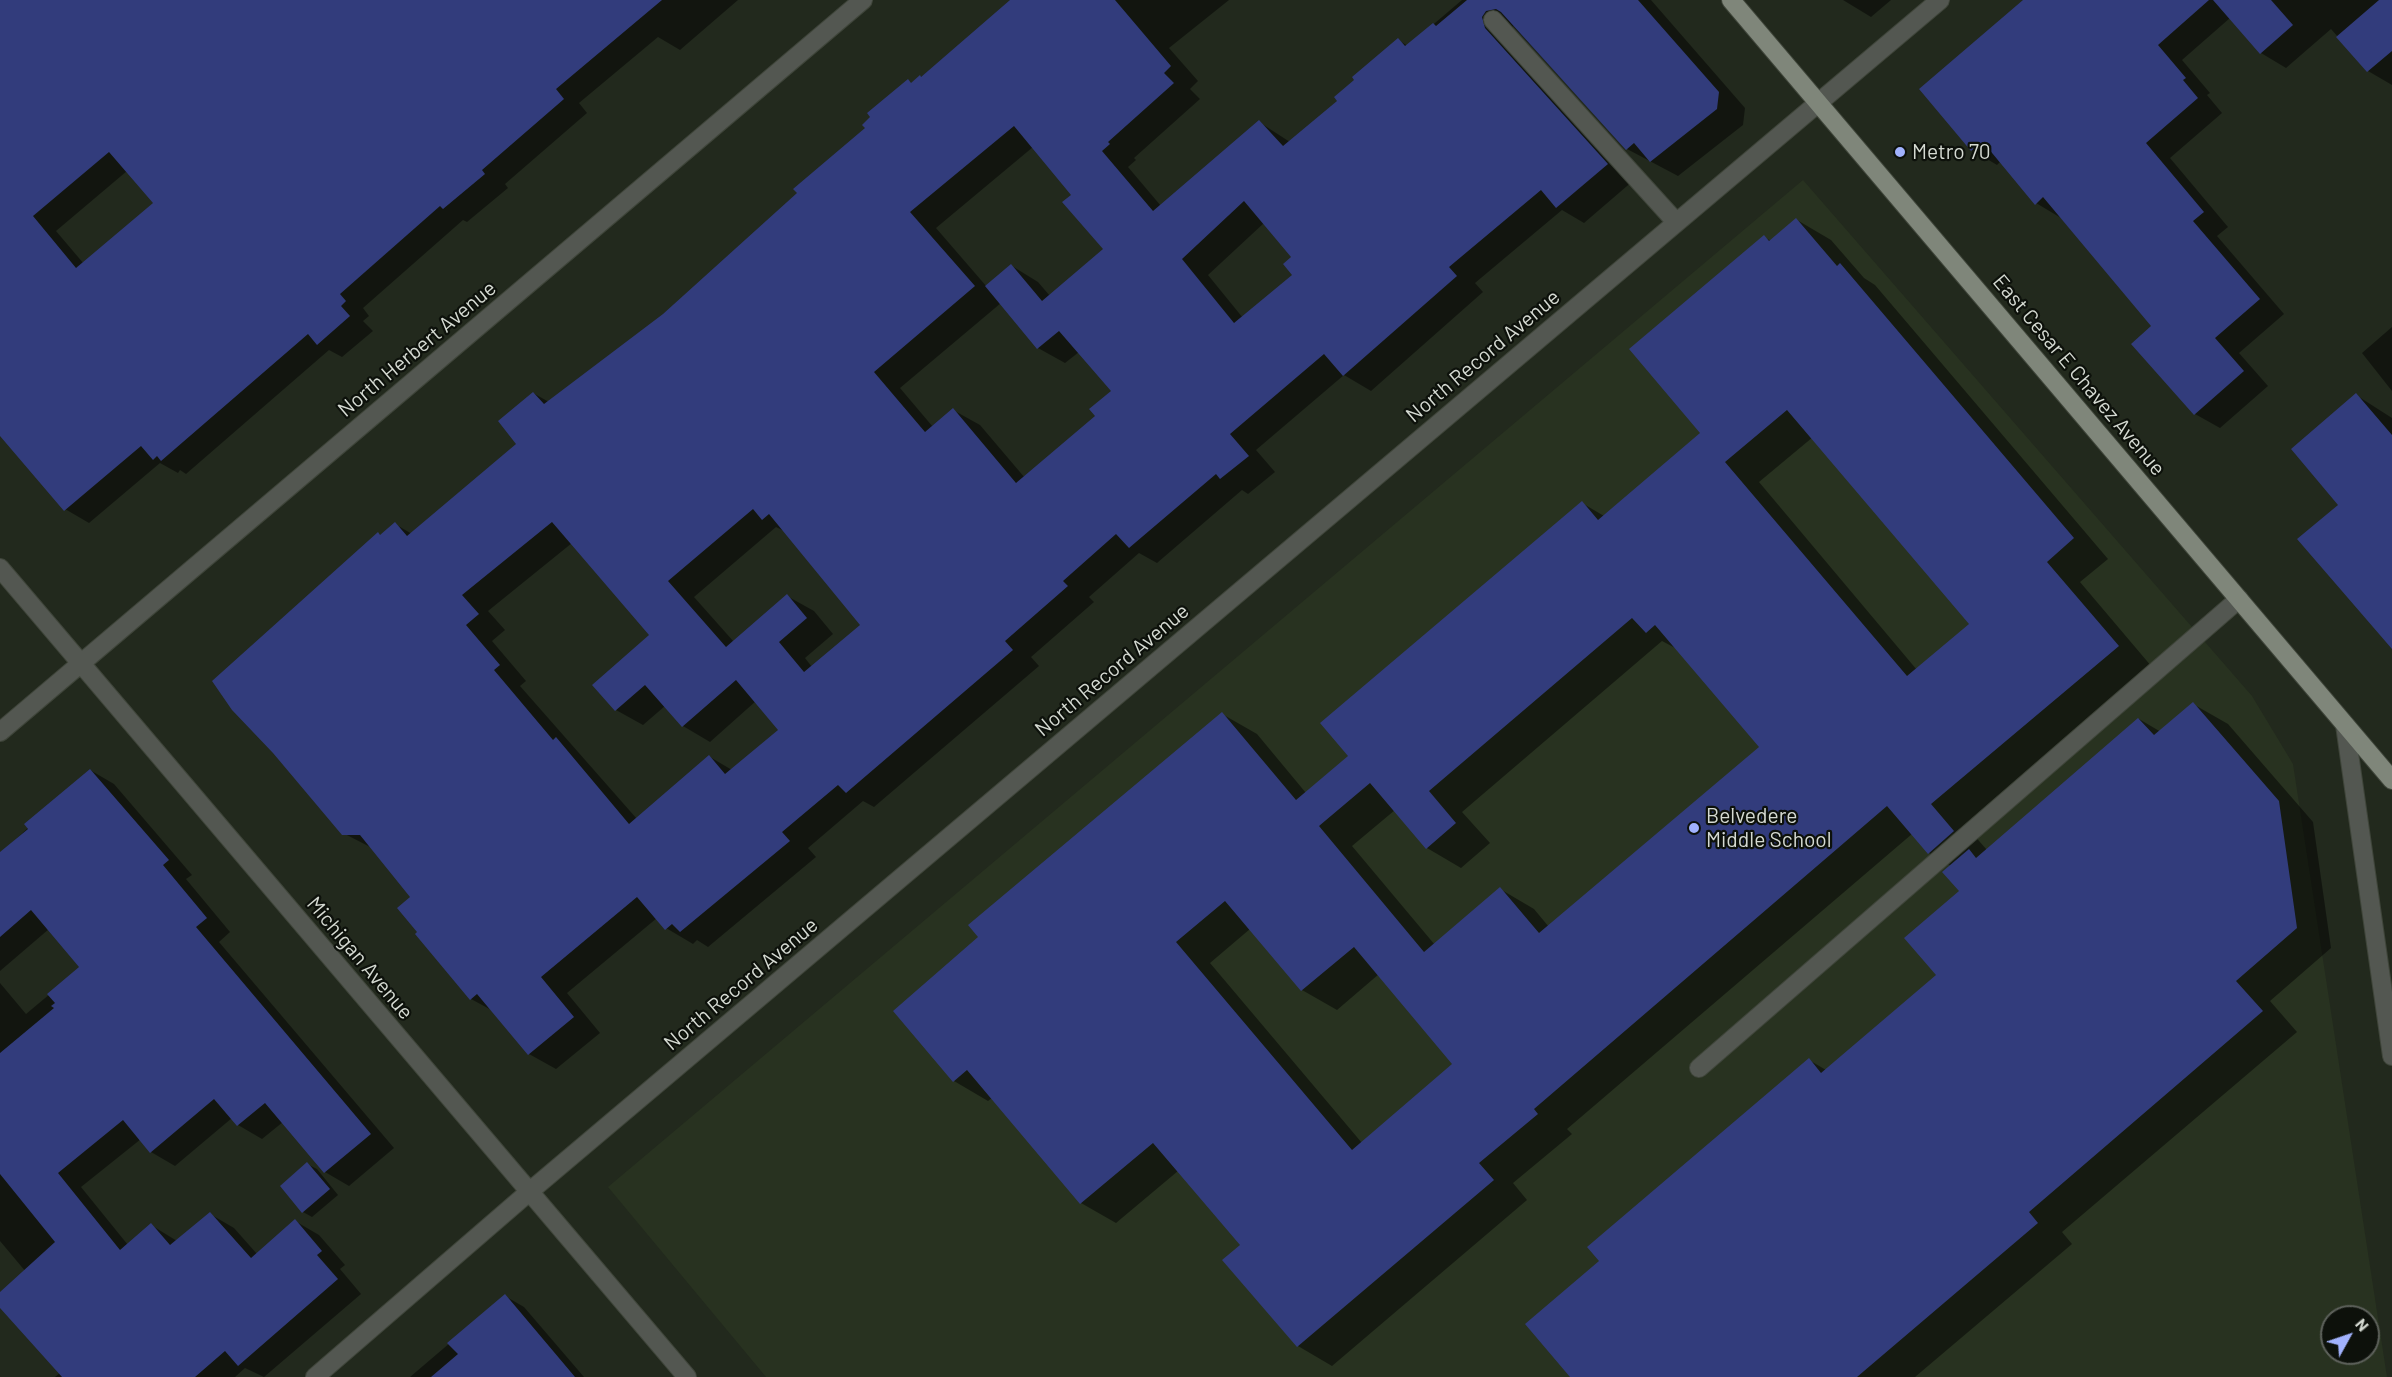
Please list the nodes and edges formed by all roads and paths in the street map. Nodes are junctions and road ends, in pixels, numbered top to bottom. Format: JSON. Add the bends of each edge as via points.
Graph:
{"nodes":[{"id":1,"x":862,"y":0,"type":"edge"},
{"id":2,"x":1731,"y":0,"type":"edge"},
{"id":3,"x":1940,"y":0,"type":"edge"},
{"id":4,"x":1493,"y":20,"type":"dead end"},
{"id":5,"x":1818,"y":102,"type":"junction"},
{"id":6,"x":1676,"y":222,"type":"junction"},
{"id":7,"x":0,"y":568,"type":"edge"},
{"id":8,"x":2239,"y":599,"type":"junction"},
{"id":9,"x":81,"y":663,"type":"junction"},
{"id":10,"x":2345,"y":725,"type":"junction"},
{"id":11,"x":0,"y":732,"type":"edge"},
{"id":12,"x":2392,"y":780,"type":"edge"},
{"id":13,"x":2392,"y":1056,"type":"edge"},
{"id":14,"x":1699,"y":1068,"type":"dead end"},
{"id":15,"x":529,"y":1192,"type":"junction"},
{"id":16,"x":315,"y":1377,"type":"edge"},
{"id":17,"x":687,"y":1377,"type":"edge"}],
"edges":[{"from":1,"to":9,"type":"street","name":"North Herbert Avenue"},
{"from":2,"to":5,"type":"main road","name":"East Cesar E Chavez Avenue"},
{"from":3,"to":5,"type":"street","name":"North Record Avenue"},
{"from":4,"to":6,"type":"street"},
{"from":5,"to":6,"type":"street","name":"North Record Avenue"},
{"from":5,"to":8,"type":"main road","name":"East Cesar E Chavez Avenue"},
{"from":6,"to":15,"type":"street","name":"North Record Avenue"},
{"from":7,"to":9,"type":"street","name":"Michigan Avenue"},
{"from":8,"to":10,"type":"main road","name":"East Cesar E Chavez Avenue"},
{"from":8,"to":14,"type":"street"},
{"from":9,"to":11,"type":"street","name":"North Herbert Avenue"},
{"from":9,"to":15,"type":"street","name":"Michigan Avenue"},
{"from":10,"to":12,"type":"main road","name":"East Cesar E Chavez Avenue"},
{"from":10,"to":13,"type":"street"},
{"from":15,"to":16,"type":"street","name":"North Record Avenue"},
{"from":15,"to":17,"type":"street","name":"Michigan Avenue"}]}
